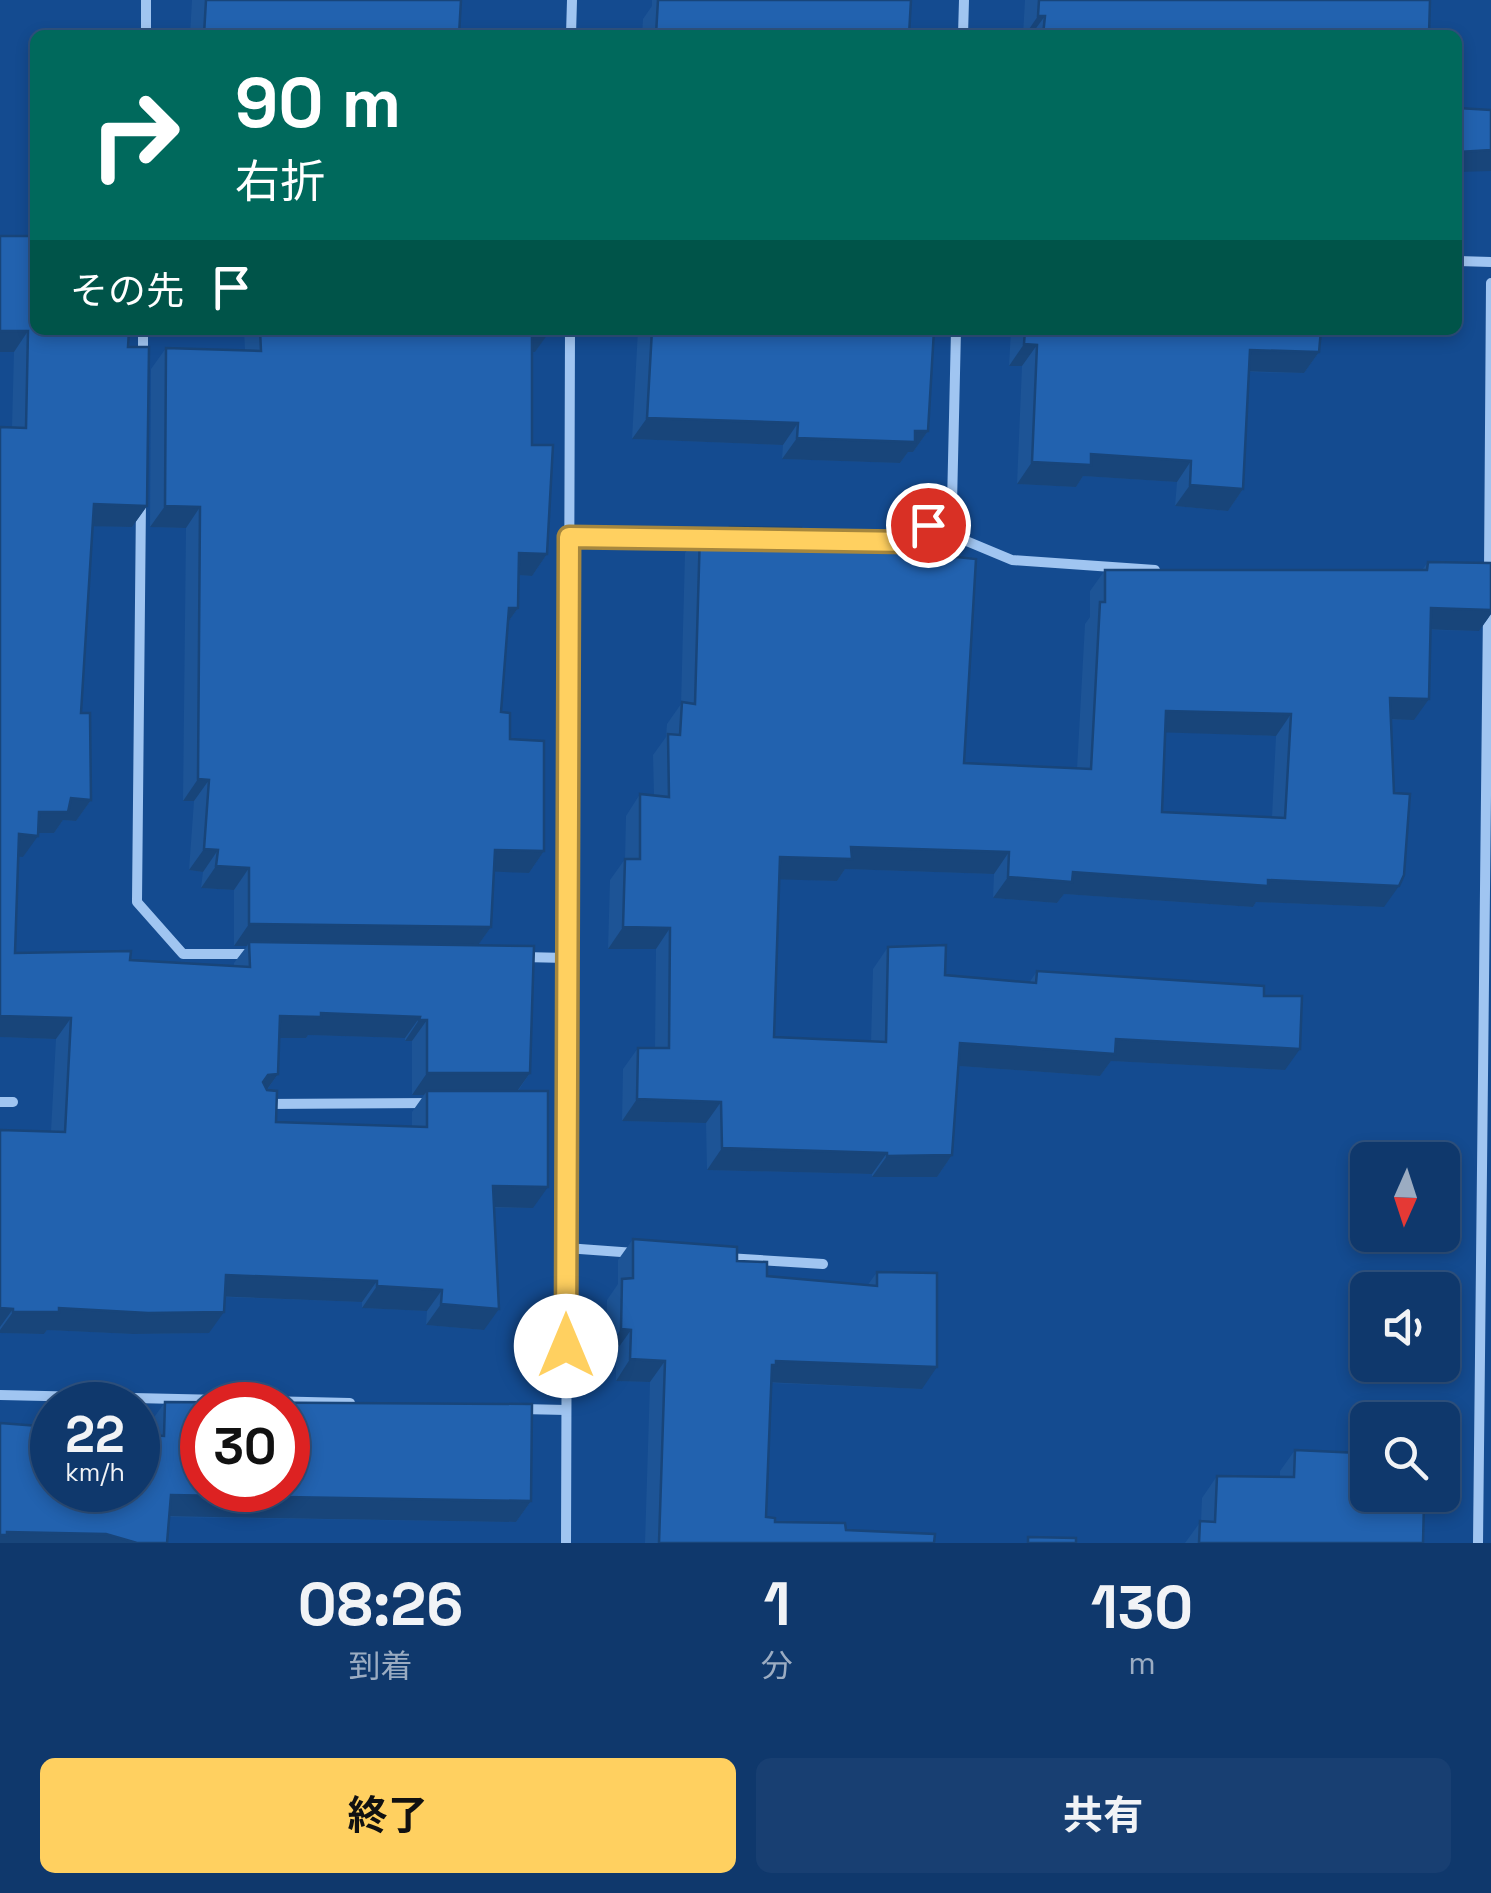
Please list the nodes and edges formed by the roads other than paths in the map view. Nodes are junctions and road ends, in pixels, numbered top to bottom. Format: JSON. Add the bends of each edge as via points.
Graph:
{"nodes":[{"id":1,"x":146,"y":0,"type":"edge"},
{"id":2,"x":572,"y":0,"type":"edge"},
{"id":3,"x":964,"y":0,"type":"edge"},
{"id":4,"x":146,"y":30,"type":"edge"},
{"id":5,"x":571,"y":30,"type":"edge"},
{"id":6,"x":963,"y":30,"type":"edge"},
{"id":7,"x":1462,"y":261,"type":"edge"},
{"id":8,"x":1491,"y":262,"type":"edge"},
{"id":9,"x":1491,"y":283,"type":"edge"},
{"id":10,"x":143,"y":335,"type":"edge"},
{"id":11,"x":570,"y":335,"type":"edge"},
{"id":12,"x":956,"y":335,"type":"edge"},
{"id":13,"x":143,"y":370,"type":"edge"},
{"id":14,"x":142,"y":488,"type":"edge"},
{"id":15,"x":928,"y":525,"type":"junction"},
{"id":16,"x":569,"y":537,"type":"junction"},
{"id":17,"x":729,"y":540,"type":"edge"},
{"id":18,"x":769,"y":540,"type":"edge"},
{"id":19,"x":1165,"y":571,"type":"edge"},
{"id":20,"x":1488,"y":582,"type":"edge"},
{"id":21,"x":1488,"y":602,"type":"edge"},
{"id":22,"x":260,"y":954,"type":"edge"},
{"id":23,"x":510,"y":957,"type":"edge"},
{"id":24,"x":568,"y":958,"type":"junction"},
{"id":25,"x":0,"y":1102,"type":"edge"},
{"id":26,"x":13,"y":1102,"type":"dead end"},
{"id":27,"x":567,"y":1102,"type":"junction"},
{"id":28,"x":451,"y":1103,"type":"edge"},
{"id":29,"x":548,"y":1103,"type":"edge"},
{"id":30,"x":257,"y":1104,"type":"edge"},
{"id":31,"x":566,"y":1248,"type":"junction"},
{"id":32,"x":645,"y":1253,"type":"edge"},
{"id":33,"x":704,"y":1257,"type":"edge"},
{"id":34,"x":823,"y":1264,"type":"dead end"},
{"id":35,"x":0,"y":1394,"type":"edge"},
{"id":36,"x":370,"y":1404,"type":"edge"},
{"id":37,"x":507,"y":1408,"type":"edge"},
{"id":38,"x":566,"y":1410,"type":"junction"},
{"id":39,"x":566,"y":1543,"type":"edge"},
{"id":40,"x":1478,"y":1543,"type":"edge"}],
"edges":[{"from":1,"to":4,"type":"street"},
{"from":2,"to":5,"type":"street"},
{"from":3,"to":6,"type":"street"},
{"from":7,"to":8,"type":"street"},
{"from":9,"to":20,"type":"street"},
{"from":10,"to":13,"type":"street"},
{"from":11,"to":16,"type":"street"},
{"from":12,"to":15,"type":"street","via":[[952,504]]},
{"from":14,"to":22,"type":"street","via":[[137,902],[183,954]]},
{"from":15,"to":18,"type":"street","via":[[909,542]]},
{"from":15,"to":19,"type":"street","via":[[1012,560]]},
{"from":16,"to":17,"type":"street"},
{"from":16,"to":24,"type":"street"},
{"from":21,"to":40,"type":"street"},
{"from":23,"to":24,"type":"street"},
{"from":24,"to":27,"type":"street"},
{"from":25,"to":26,"type":"street"},
{"from":27,"to":29,"type":"street"},
{"from":27,"to":31,"type":"street"},
{"from":28,"to":30,"type":"street"},
{"from":31,"to":32,"type":"street"},
{"from":31,"to":38,"type":"street"},
{"from":33,"to":34,"type":"street"},
{"from":35,"to":36,"type":"street"},
{"from":37,"to":38,"type":"street"},
{"from":38,"to":39,"type":"street"}]}
